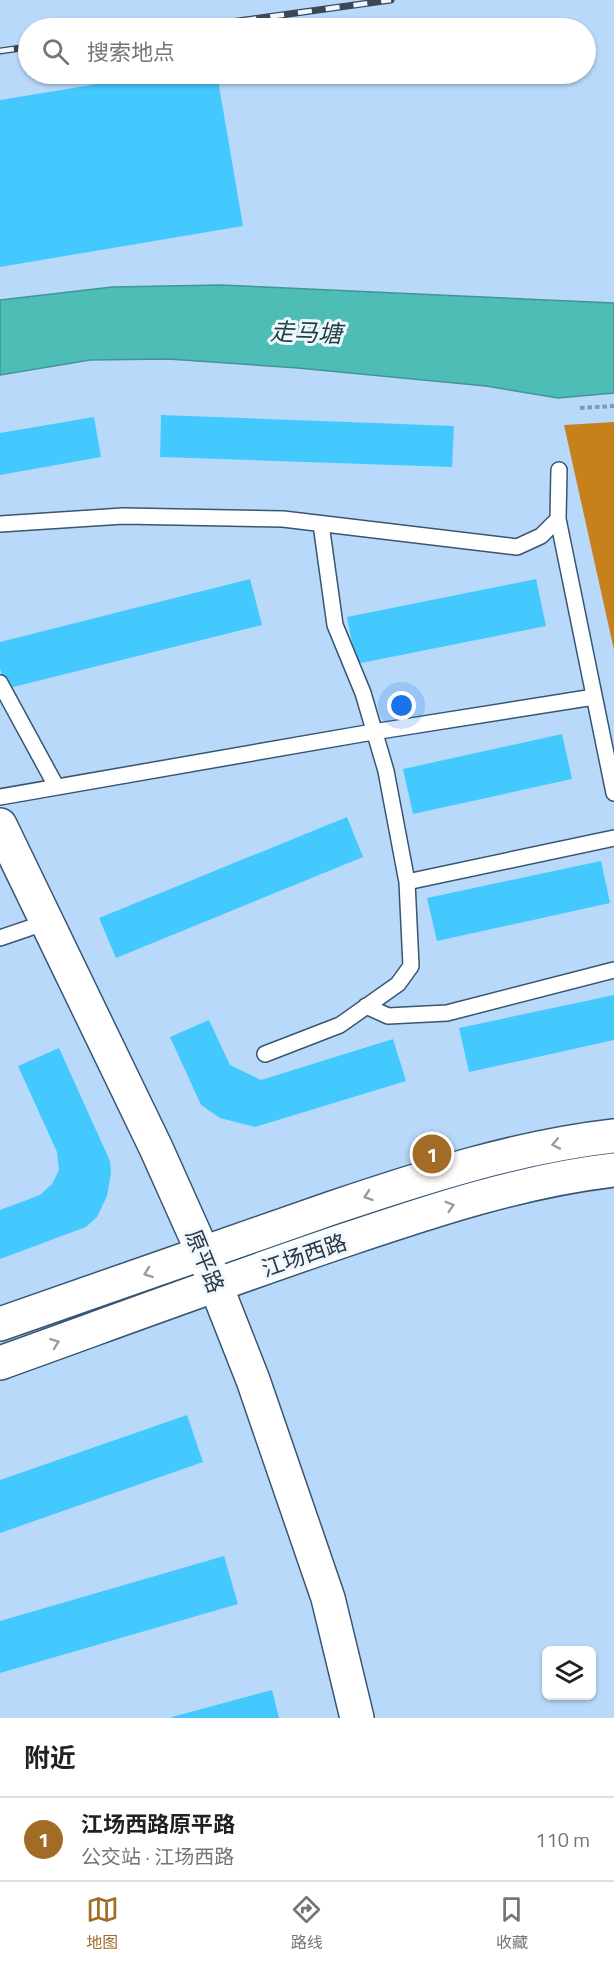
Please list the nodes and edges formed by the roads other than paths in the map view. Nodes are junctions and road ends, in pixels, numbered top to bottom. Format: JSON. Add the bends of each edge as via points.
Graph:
{"nodes":[{"id":1,"x":559,"y":470,"type":"dead end"},
{"id":2,"x":558,"y":519,"type":"junction"},
{"id":3,"x":0,"y":524,"type":"edge"},
{"id":4,"x":321,"y":524,"type":"junction"},
{"id":5,"x":0,"y":683,"type":"edge"},
{"id":6,"x":594,"y":697,"type":"junction"},
{"id":7,"x":375,"y":732,"type":"junction"},
{"id":8,"x":56,"y":786,"type":"junction"},
{"id":9,"x":614,"y":793,"type":"edge"},
{"id":10,"x":0,"y":797,"type":"edge"},
{"id":11,"x":0,"y":825,"type":"edge"},
{"id":12,"x":614,"y":838,"type":"edge"},
{"id":13,"x":407,"y":882,"type":"junction"},
{"id":14,"x":47,"y":922,"type":"junction"},
{"id":15,"x":0,"y":938,"type":"edge"},
{"id":16,"x":614,"y":970,"type":"edge"},
{"id":17,"x":366,"y":1006,"type":"junction"},
{"id":18,"x":265,"y":1054,"type":"dead end"},
{"id":19,"x":614,"y":1136,"type":"edge"},
{"id":20,"x":614,"y":1170,"type":"edge"},
{"id":21,"x":203,"y":1253,"type":"junction"},
{"id":22,"x":216,"y":1285,"type":"junction"},
{"id":23,"x":0,"y":1324,"type":"edge"},
{"id":24,"x":0,"y":1363,"type":"edge"},
{"id":25,"x":357,"y":1718,"type":"edge"}],
"edges":[{"from":1,"to":2,"type":"lane"},
{"from":2,"to":4,"type":"lane","via":[[541,536],[517,547]]},
{"from":2,"to":6,"type":"lane"},
{"from":3,"to":4,"type":"lane","via":[[123,516],[283,519]]},
{"from":4,"to":7,"type":"lane","via":[[335,625]]},
{"from":5,"to":8,"type":"lane"},
{"from":6,"to":7,"type":"lane"},
{"from":6,"to":9,"type":"lane"},
{"from":7,"to":8,"type":"lane"},
{"from":7,"to":13,"type":"lane"},
{"from":8,"to":10,"type":"lane"},
{"from":11,"to":14,"type":"main road","name":"原平路"},
{"from":12,"to":13,"type":"lane"},
{"from":13,"to":17,"type":"lane","via":[[411,966],[398,984]]},
{"from":14,"to":15,"type":"lane"},
{"from":14,"to":21,"type":"main road","name":"原平路"},
{"from":16,"to":17,"type":"lane","via":[[447,1013],[388,1016]]},
{"from":17,"to":18,"type":"lane","via":[[340,1024]]},
{"from":19,"to":21,"type":"main road","name":"江场西路","one_way":true,"via":[[544,1146],[480,1161]]},
{"from":22,"to":20,"type":"main road","name":"江场西路","one_way":true,"via":[[489,1194]]},
{"from":21,"to":22,"type":"main road","name":"原平路"},
{"from":21,"to":23,"type":"main road","name":"江场西路","one_way":true},
{"from":24,"to":22,"type":"main road","name":"江场西路","one_way":true},
{"from":22,"to":25,"type":"main road","name":"原平路","via":[[328,1598]]}]}
